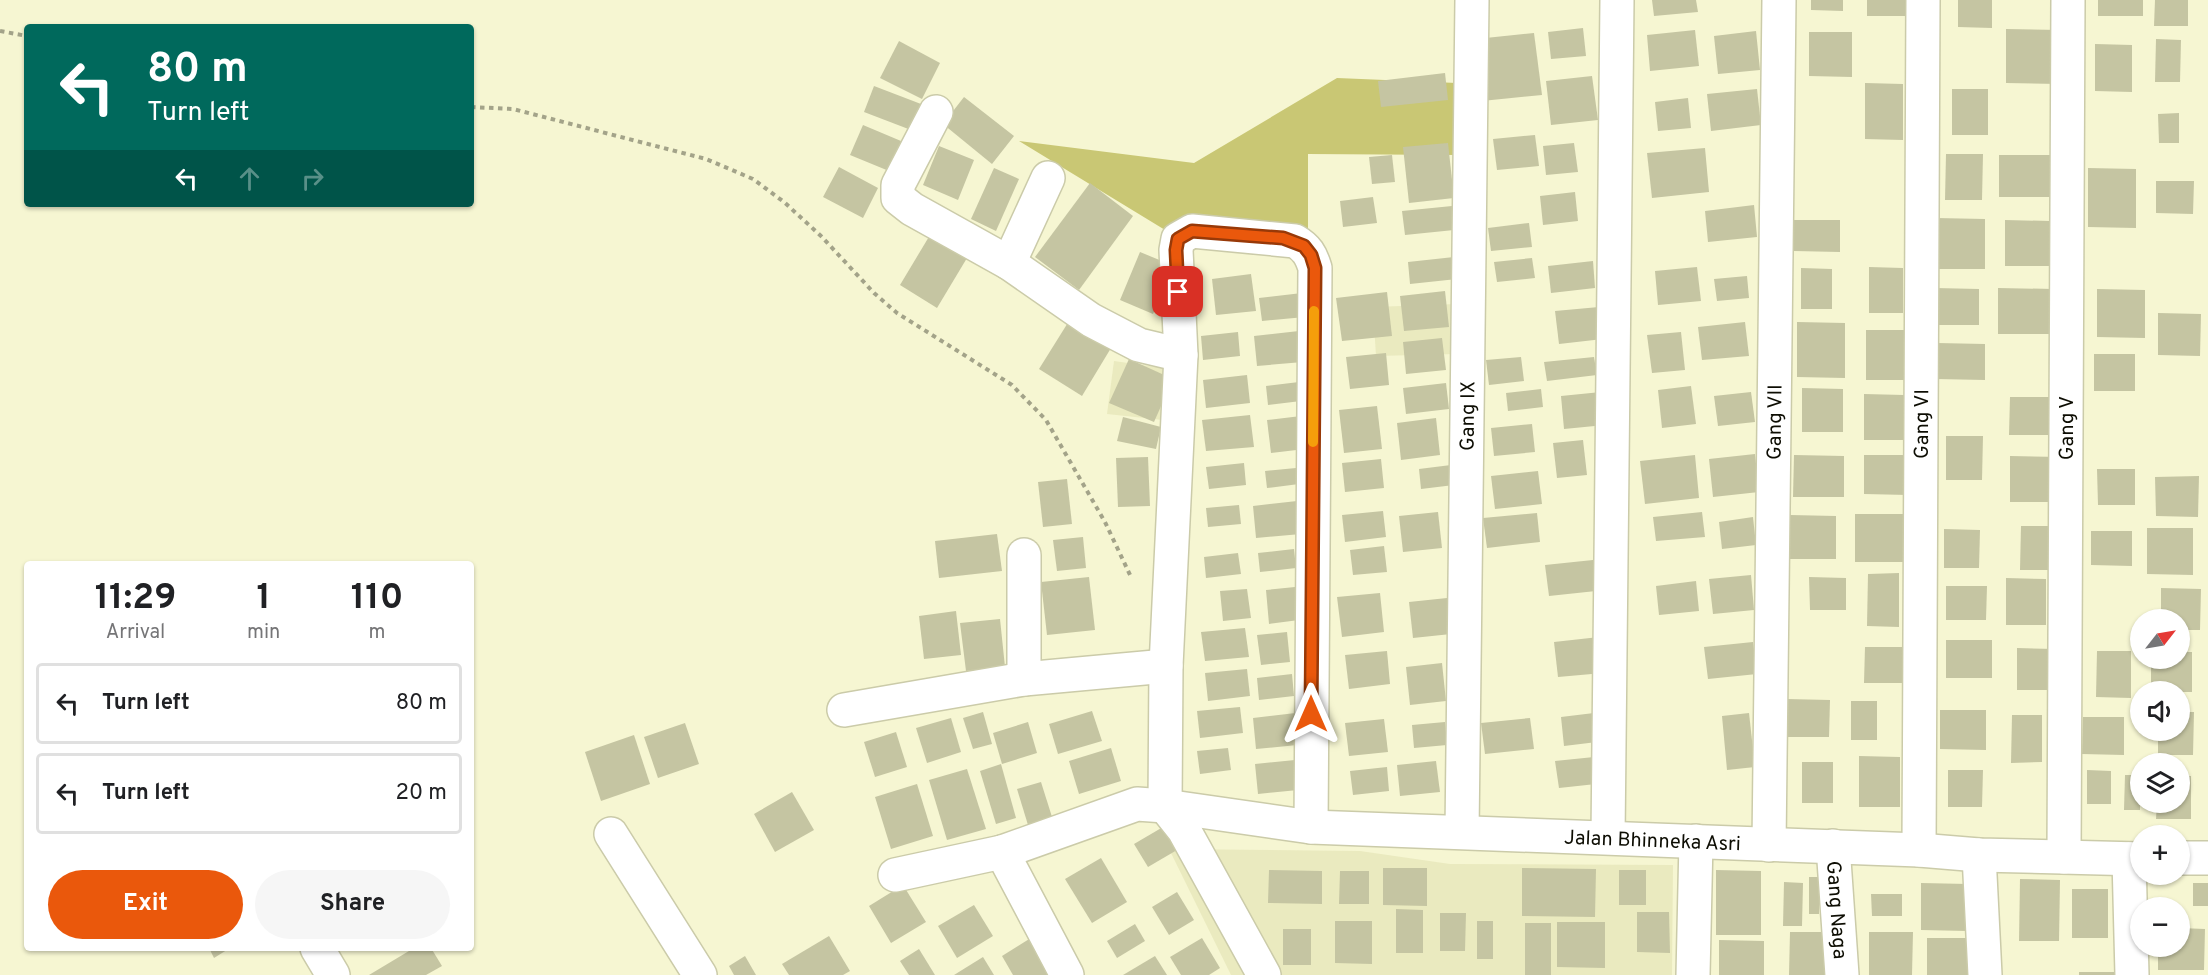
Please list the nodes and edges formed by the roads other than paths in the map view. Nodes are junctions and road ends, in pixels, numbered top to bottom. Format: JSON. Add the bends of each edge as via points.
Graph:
{"nodes":[{"id":1,"x":1472,"y":0,"type":"edge"},
{"id":2,"x":1617,"y":0,"type":"edge"},
{"id":3,"x":1779,"y":0,"type":"edge"},
{"id":4,"x":1923,"y":0,"type":"edge"},
{"id":5,"x":2068,"y":0,"type":"edge"},
{"id":6,"x":936,"y":112,"type":"dead end"},
{"id":7,"x":1048,"y":178,"type":"dead end"},
{"id":8,"x":1009,"y":263,"type":"junction"},
{"id":9,"x":1181,"y":355,"type":"junction"},
{"id":10,"x":1023,"y":555,"type":"dead end"},
{"id":11,"x":1166,"y":666,"type":"junction"},
{"id":12,"x":1024,"y":679,"type":"junction"},
{"id":13,"x":844,"y":710,"type":"dead end"},
{"id":14,"x":1165,"y":806,"type":"junction"},
{"id":15,"x":1311,"y":827,"type":"junction"},
{"id":16,"x":1462,"y":832,"type":"junction"},
{"id":17,"x":611,"y":834,"type":"dead end"},
{"id":18,"x":1608,"y":837,"type":"junction"},
{"id":19,"x":1696,"y":841,"type":"junction"},
{"id":20,"x":1769,"y":845,"type":"junction"},
{"id":21,"x":1833,"y":846,"type":"junction"},
{"id":22,"x":1919,"y":849,"type":"junction"},
{"id":23,"x":1002,"y":852,"type":"junction"},
{"id":24,"x":1979,"y":855,"type":"junction"},
{"id":25,"x":2064,"y":857,"type":"junction"},
{"id":26,"x":2190,"y":858,"type":"edge"},
{"id":27,"x":2208,"y":858,"type":"edge"},
{"id":28,"x":2130,"y":859,"type":"edge"},
{"id":29,"x":895,"y":875,"type":"dead end"},
{"id":30,"x":2134,"y":885,"type":"edge"},
{"id":31,"x":319,"y":951,"type":"edge"},
{"id":32,"x":333,"y":975,"type":"edge"},
{"id":33,"x":700,"y":975,"type":"edge"},
{"id":34,"x":1067,"y":975,"type":"edge"},
{"id":35,"x":1264,"y":975,"type":"edge"},
{"id":36,"x":1693,"y":975,"type":"edge"},
{"id":37,"x":1842,"y":975,"type":"edge"},
{"id":38,"x":1985,"y":975,"type":"edge"},
{"id":39,"x":2132,"y":975,"type":"edge"}],
"edges":[{"from":1,"to":16,"type":"street","name":"Gang IX"},
{"from":2,"to":18,"type":"street"},
{"from":3,"to":20,"type":"street","name":"Gang VII"},
{"from":4,"to":22,"type":"street","name":"Gang VI"},
{"from":5,"to":25,"type":"street","name":"Gang V"},
{"from":6,"to":8,"type":"street","via":[[898,185],[898,198]]},
{"from":7,"to":8,"type":"street"},
{"from":8,"to":9,"type":"street","via":[[1091,320],[1139,345]]},
{"from":9,"to":11,"type":"street"},
{"from":9,"to":15,"type":"street","via":[[1176,250],[1184,233],[1283,238],[1304,246],[1315,268]]},
{"from":10,"to":12,"type":"street"},
{"from":11,"to":12,"type":"street"},
{"from":11,"to":14,"type":"street"},
{"from":12,"to":13,"type":"street"},
{"from":14,"to":15,"type":"street","name":"Jalan Bhinneka Asri"},
{"from":14,"to":23,"type":"street","name":"Jalan Bhinneka Asri","via":[[1137,804]]},
{"from":14,"to":35,"type":"street","via":[[1184,830]]},
{"from":15,"to":16,"type":"street","name":"Jalan Bhinneka Asri"},
{"from":16,"to":18,"type":"street","name":"Jalan Bhinneka Asri"},
{"from":17,"to":33,"type":"street"},
{"from":18,"to":19,"type":"street","name":"Jalan Bhinneka Asri"},
{"from":19,"to":20,"type":"street","name":"Jalan Bhinneka Asri"},
{"from":19,"to":36,"type":"street"},
{"from":20,"to":21,"type":"street","name":"Jalan Bhinneka Asri"},
{"from":21,"to":22,"type":"street","name":"Jalan Bhinneka Asri"},
{"from":21,"to":37,"type":"street","name":"Gang Naga"},
{"from":22,"to":24,"type":"street","name":"Jalan Bhinneka Asri"},
{"from":23,"to":29,"type":"street","name":"Jalan Bhinneka Asri"},
{"from":23,"to":34,"type":"street"},
{"from":24,"to":25,"type":"street","name":"Jalan Bhinneka Asri"},
{"from":24,"to":38,"type":"street"},
{"from":25,"to":28,"type":"street","name":"Jalan Bhinneka Asri"},
{"from":26,"to":27,"type":"street"},
{"from":30,"to":39,"type":"street"},
{"from":31,"to":32,"type":"street"}]}
